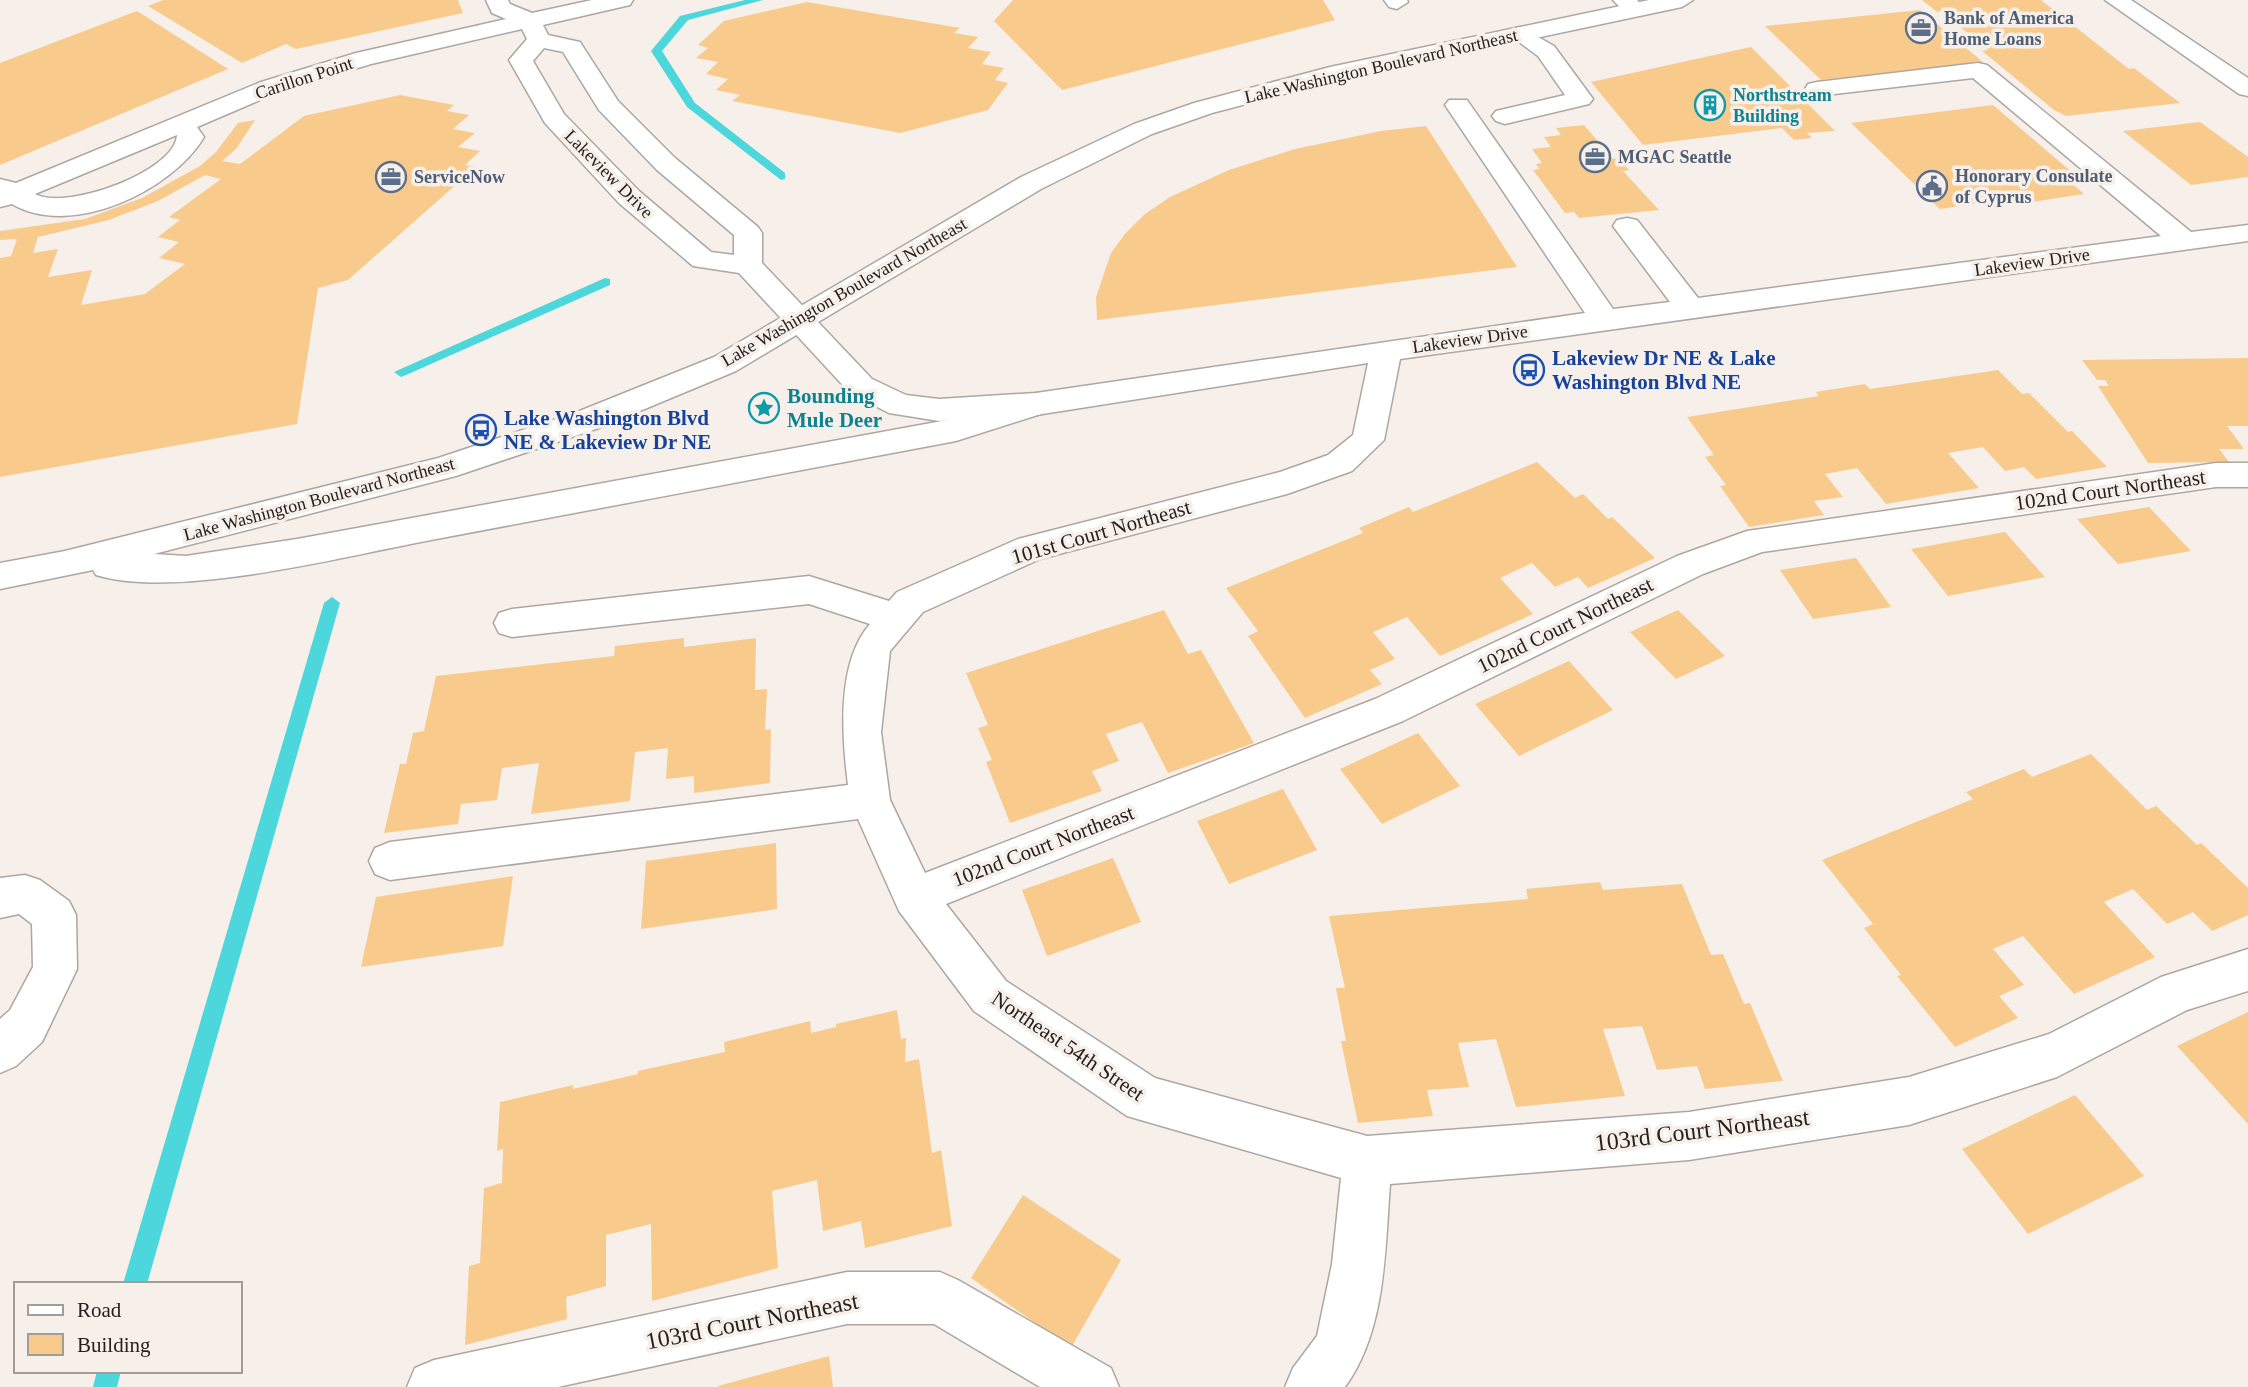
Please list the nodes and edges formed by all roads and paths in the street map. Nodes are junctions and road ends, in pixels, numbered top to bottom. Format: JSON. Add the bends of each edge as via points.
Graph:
{"nodes":[{"id":1,"x":497,"y":0,"type":"edge"},
{"id":2,"x":622,"y":0,"type":"edge"},
{"id":3,"x":1682,"y":0,"type":"edge"},
{"id":4,"x":2116,"y":0,"type":"edge"},
{"id":5,"x":1629,"y":5,"type":"edge"},
{"id":6,"x":536,"y":20,"type":"edge"},
{"id":7,"x":1520,"y":34,"type":"junction"},
{"id":8,"x":1817,"y":89,"type":"dead end"},
{"id":9,"x":2248,"y":89,"type":"edge"},
{"id":10,"x":1458,"y":105,"type":"dead end"},
{"id":11,"x":1506,"y":116,"type":"dead end"},
{"id":12,"x":181,"y":122,"type":"junction"},
{"id":13,"x":5,"y":192,"type":"edge"},
{"id":14,"x":1627,"y":226,"type":"dead end"},
{"id":15,"x":2248,"y":233,"type":"edge"},
{"id":16,"x":2184,"y":241,"type":"junction"},
{"id":17,"x":748,"y":265,"type":"junction"},
{"id":18,"x":1690,"y":308,"type":"junction"},
{"id":19,"x":1605,"y":320,"type":"junction"},
{"id":20,"x":799,"y":321,"type":"junction"},
{"id":21,"x":1386,"y":351,"type":"junction"},
{"id":22,"x":1036,"y":404,"type":"junction"},
{"id":23,"x":2248,"y":475,"type":"edge"},
{"id":24,"x":65,"y":565,"type":"junction"},
{"id":25,"x":0,"y":576,"type":"edge"},
{"id":26,"x":897,"y":618,"type":"junction"},
{"id":27,"x":512,"y":623,"type":"dead end"},
{"id":28,"x":870,"y":800,"type":"junction"},
{"id":29,"x":390,"y":862,"type":"dead end"},
{"id":30,"x":914,"y":897,"type":"junction"},
{"id":31,"x":0,"y":898,"type":"edge"},
{"id":32,"x":2248,"y":970,"type":"edge"},
{"id":33,"x":0,"y":1051,"type":"edge"},
{"id":34,"x":1367,"y":1161,"type":"junction"},
{"id":35,"x":434,"y":1387,"type":"edge"},
{"id":36,"x":1092,"y":1387,"type":"edge"},
{"id":37,"x":1312,"y":1387,"type":"edge"}],
"edges":[{"from":1,"to":6,"type":"street","via":[[500,8]]},
{"from":2,"to":6,"type":"street","name":"Carillon Point"},
{"from":3,"to":5,"type":"street","name":"Lake Washington Boulevard Northeast"},
{"from":4,"to":9,"type":"street"},
{"from":5,"to":7,"type":"street","name":"Lake Washington Boulevard Northeast"},
{"from":6,"to":12,"type":"street","name":"Carillon Point","via":[[365,58],[270,87]]},
{"from":6,"to":17,"type":"street","via":[[572,47],[608,105],[666,164],[748,233]]},
{"from":6,"to":17,"type":"street","name":"Lakeview Drive","via":[[521,60],[554,118],[585,154],[703,260]]},
{"from":7,"to":11,"type":"street","via":[[1546,51],[1580,99]]},
{"from":7,"to":20,"type":"street","name":"Lake Washington Boulevard Northeast","via":[[1330,74],[1143,129],[1031,183]]},
{"from":8,"to":16,"type":"street","via":[[1979,70]]},
{"from":10,"to":19,"type":"street"},
{"from":12,"to":13,"type":"street","name":"Carillon Point"},
{"from":12,"to":13,"type":"street","via":[[191,137],[187,149],[171,165],[123,192],[61,208],[38,206]]},
{"from":14,"to":18,"type":"street"},
{"from":15,"to":16,"type":"street","name":"Lakeview Drive"},
{"from":16,"to":18,"type":"street","name":"Lakeview Drive"},
{"from":17,"to":20,"type":"street","name":"Lakeview Drive"},
{"from":18,"to":19,"type":"street","name":"Lakeview Drive"},
{"from":19,"to":21,"type":"street","name":"Lakeview Drive"},
{"from":20,"to":22,"type":"street","name":"Lakeview Drive","via":[[861,386],[900,405],[939,410]]},
{"from":20,"to":24,"type":"street","name":"Lake Washington Boulevard Northeast","via":[[725,363],[589,420],[444,468]]},
{"from":21,"to":22,"type":"street","name":"Lakeview Drive"},
{"from":21,"to":26,"type":"street","name":"101st Court Northeast","via":[[1368,440],[1340,463],[1287,482],[1030,548],[910,601]]},
{"from":22,"to":24,"type":"street","via":[[956,430],[297,552],[186,569]]},
{"from":23,"to":30,"type":"street","name":"102nd Court Northeast","via":[[2216,475],[1759,540],[1690,565],[1389,710]]},
{"from":24,"to":25,"type":"street","name":"Lake Washington Boulevard Northeast"},
{"from":26,"to":27,"type":"street","via":[[809,590]]},
{"from":26,"to":28,"type":"street","name":"101st Court Northeast","via":[[872,647],[861,732]]},
{"from":28,"to":29,"type":"street"},
{"from":28,"to":30,"type":"street","name":"Northeast 54th Street"},
{"from":30,"to":34,"type":"street","name":"Northeast 54th Street","via":[[990,996],[1144,1099]]},
{"from":31,"to":33,"type":"street","via":[[25,894],[54,915],[55,969],[26,1026]]},
{"from":32,"to":34,"type":"street","name":"103rd Court Northeast","via":[[2177,992],[2057,1054],[1909,1101],[1689,1136]]},
{"from":34,"to":37,"type":"street","via":[[1358,1264],[1341,1348]]},
{"from":35,"to":36,"type":"street","name":"103rd Court Northeast","via":[[847,1298],[940,1298]]}]}
